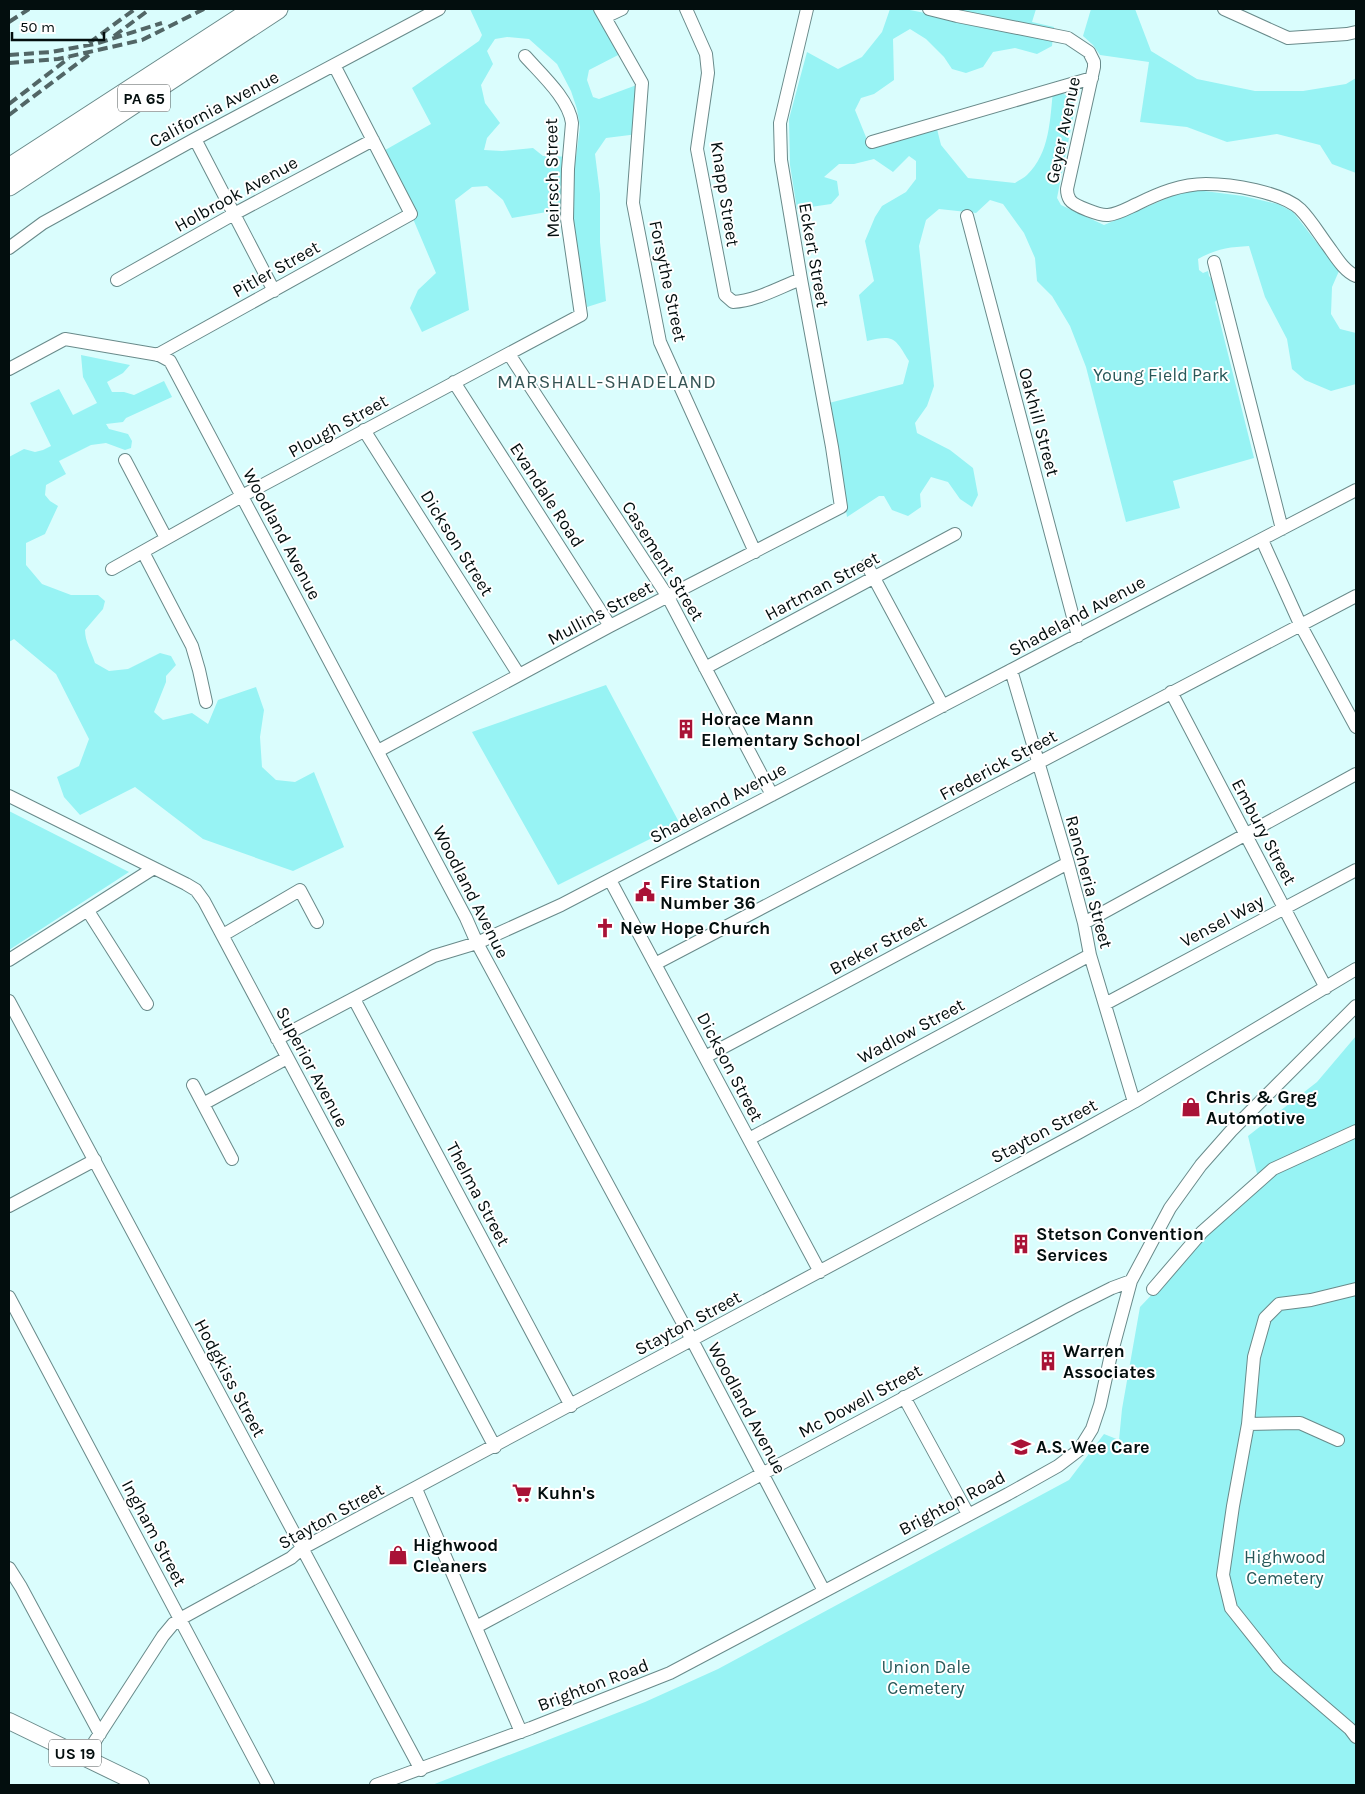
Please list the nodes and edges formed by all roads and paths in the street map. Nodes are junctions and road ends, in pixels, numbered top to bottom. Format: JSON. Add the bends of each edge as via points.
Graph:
{"nodes":[{"id":1,"x":254,"y":9,"type":"edge"},
{"id":2,"x":278,"y":9,"type":"edge"},
{"id":3,"x":439,"y":9,"type":"edge"},
{"id":4,"x":622,"y":9,"type":"edge"},
{"id":5,"x":686,"y":9,"type":"edge"},
{"id":6,"x":808,"y":9,"type":"edge"},
{"id":7,"x":929,"y":9,"type":"edge"},
{"id":8,"x":1224,"y":9,"type":"edge"},
{"id":9,"x":603,"y":13,"type":"edge"},
{"id":10,"x":1356,"y":32,"type":"edge"},
{"id":11,"x":525,"y":56,"type":"dead end"},
{"id":12,"x":334,"y":65,"type":"junction"},
{"id":13,"x":1092,"y":78,"type":"junction"},
{"id":14,"x":195,"y":138,"type":"junction"},
{"id":15,"x":373,"y":140,"type":"junction"},
{"id":16,"x":872,"y":142,"type":"dead end"},
{"id":17,"x":9,"y":168,"type":"edge"},
{"id":18,"x":9,"y":186,"type":"edge"},
{"id":19,"x":234,"y":214,"type":"junction"},
{"id":20,"x":967,"y":216,"type":"dead end"},
{"id":21,"x":9,"y":248,"type":"edge"},
{"id":22,"x":1214,"y":262,"type":"dead end"},
{"id":23,"x":1356,"y":276,"type":"edge"},
{"id":24,"x":801,"y":279,"type":"junction"},
{"id":25,"x":117,"y":280,"type":"dead end"},
{"id":26,"x":274,"y":291,"type":"junction"},
{"id":27,"x":581,"y":315,"type":"joint"},
{"id":28,"x":509,"y":354,"type":"junction"},
{"id":29,"x":157,"y":355,"type":"junction"},
{"id":30,"x":9,"y":369,"type":"edge"},
{"id":31,"x":454,"y":382,"type":"junction"},
{"id":32,"x":364,"y":430,"type":"junction"},
{"id":33,"x":125,"y":460,"type":"dead end"},
{"id":34,"x":1356,"y":490,"type":"edge"},
{"id":35,"x":242,"y":496,"type":"junction"},
{"id":36,"x":841,"y":507,"type":"joint"},
{"id":37,"x":1282,"y":529,"type":"junction"},
{"id":38,"x":955,"y":534,"type":"dead end"},
{"id":39,"x":166,"y":538,"type":"junction"},
{"id":40,"x":1262,"y":540,"type":"junction"},
{"id":41,"x":142,"y":552,"type":"junction"},
{"id":42,"x":755,"y":552,"type":"junction"},
{"id":43,"x":867,"y":565,"type":"dead end"},
{"id":44,"x":112,"y":570,"type":"dead end"},
{"id":45,"x":874,"y":578,"type":"junction"},
{"id":46,"x":1356,"y":596,"type":"edge"},
{"id":47,"x":668,"y":597,"type":"junction"},
{"id":48,"x":1300,"y":624,"type":"junction"},
{"id":49,"x":610,"y":626,"type":"junction"},
{"id":50,"x":1078,"y":636,"type":"junction"},
{"id":51,"x":706,"y":668,"type":"junction"},
{"id":52,"x":1011,"y":670,"type":"junction"},
{"id":53,"x":519,"y":675,"type":"junction"},
{"id":54,"x":1171,"y":692,"type":"junction"},
{"id":55,"x":206,"y":702,"type":"dead end"},
{"id":56,"x":943,"y":706,"type":"junction"},
{"id":57,"x":1356,"y":727,"type":"edge"},
{"id":58,"x":378,"y":751,"type":"junction"},
{"id":59,"x":1038,"y":763,"type":"junction"},
{"id":60,"x":1356,"y":774,"type":"edge"},
{"id":61,"x":772,"y":795,"type":"junction"},
{"id":62,"x":9,"y":796,"type":"edge"},
{"id":63,"x":1245,"y":834,"type":"junction"},
{"id":64,"x":1068,"y":863,"type":"junction"},
{"id":65,"x":154,"y":868,"type":"junction"},
{"id":66,"x":1356,"y":870,"type":"edge"},
{"id":67,"x":610,"y":880,"type":"junction"},
{"id":68,"x":1284,"y":908,"type":"junction"},
{"id":69,"x":88,"y":910,"type":"junction"},
{"id":70,"x":317,"y":922,"type":"dead end"},
{"id":71,"x":1084,"y":923,"type":"junction"},
{"id":72,"x":223,"y":935,"type":"junction"},
{"id":73,"x":477,"y":944,"type":"junction"},
{"id":74,"x":1090,"y":955,"type":"junction"},
{"id":75,"x":9,"y":960,"type":"edge"},
{"id":76,"x":655,"y":964,"type":"junction"},
{"id":77,"x":1356,"y":969,"type":"edge"},
{"id":78,"x":1326,"y":988,"type":"junction"},
{"id":79,"x":354,"y":999,"type":"junction"},
{"id":80,"x":9,"y":1001,"type":"edge"},
{"id":81,"x":147,"y":1004,"type":"dead end"},
{"id":82,"x":1105,"y":1004,"type":"junction"},
{"id":83,"x":1356,"y":1006,"type":"edge"},
{"id":84,"x":277,"y":1039,"type":"junction"},
{"id":85,"x":705,"y":1057,"type":"junction"},
{"id":86,"x":287,"y":1058,"type":"junction"},
{"id":87,"x":193,"y":1085,"type":"dead end"},
{"id":88,"x":1134,"y":1102,"type":"junction"},
{"id":89,"x":204,"y":1104,"type":"junction"},
{"id":90,"x":1356,"y":1131,"type":"edge"},
{"id":91,"x":749,"y":1139,"type":"junction"},
{"id":92,"x":232,"y":1159,"type":"dead end"},
{"id":93,"x":95,"y":1160,"type":"junction"},
{"id":94,"x":9,"y":1206,"type":"edge"},
{"id":95,"x":820,"y":1272,"type":"junction"},
{"id":96,"x":1131,"y":1281,"type":"junction"},
{"id":97,"x":1153,"y":1289,"type":"dead end"},
{"id":98,"x":1356,"y":1289,"type":"edge"},
{"id":99,"x":9,"y":1297,"type":"edge"},
{"id":100,"x":692,"y":1340,"type":"junction"},
{"id":101,"x":904,"y":1397,"type":"junction"},
{"id":102,"x":570,"y":1406,"type":"junction"},
{"id":103,"x":1248,"y":1424,"type":"junction"},
{"id":104,"x":1338,"y":1440,"type":"dead end"},
{"id":105,"x":495,"y":1447,"type":"junction"},
{"id":106,"x":762,"y":1474,"type":"junction"},
{"id":107,"x":416,"y":1489,"type":"junction"},
{"id":108,"x":968,"y":1514,"type":"junction"},
{"id":109,"x":301,"y":1550,"type":"junction"},
{"id":110,"x":9,"y":1568,"type":"edge"},
{"id":111,"x":824,"y":1590,"type":"junction"},
{"id":112,"x":180,"y":1619,"type":"junction"},
{"id":113,"x":476,"y":1627,"type":"junction"},
{"id":114,"x":9,"y":1721,"type":"edge"},
{"id":115,"x":521,"y":1732,"type":"junction"},
{"id":116,"x":100,"y":1734,"type":"junction"},
{"id":117,"x":1356,"y":1737,"type":"edge"},
{"id":118,"x":84,"y":1758,"type":"junction"},
{"id":119,"x":420,"y":1770,"type":"junction"},
{"id":120,"x":141,"y":1785,"type":"edge"},
{"id":121,"x":268,"y":1785,"type":"edge"},
{"id":122,"x":376,"y":1785,"type":"edge"}],
"edges":[{"from":1,"to":17,"type":"highway","number":"PA 65"},
{"from":2,"to":18,"type":"highway","number":"PA 65"},
{"from":3,"to":12,"type":"street","name":"California Avenue"},
{"from":4,"to":9,"type":"street"},
{"from":5,"to":24,"type":"street","name":"Knapp Street","via":[[706,54],[708,73],[697,149],[723,290],[733,302],[750,299]]},
{"from":6,"to":24,"type":"street","name":"Eckert Street","via":[[780,123],[783,180]]},
{"from":7,"to":13,"type":"street","name":"Geyer Avenue","via":[[1068,38],[1092,57]]},
{"from":8,"to":10,"type":"street","via":[[1288,38]]},
{"from":9,"to":42,"type":"street","name":"Forsythe Street","via":[[642,83],[633,203],[660,342]]},
{"from":11,"to":27,"type":"street","name":"Meirsch Street","via":[[551,84],[571,116],[567,219]]},
{"from":12,"to":14,"type":"street","name":"California Avenue"},
{"from":12,"to":15,"type":"street"},
{"from":13,"to":16,"type":"street"},
{"from":13,"to":23,"type":"street","name":"Geyer Avenue","via":[[1067,190],[1068,198],[1074,204],[1110,215],[1184,186],[1208,184],[1269,193],[1300,209],[1347,271]]},
{"from":14,"to":19,"type":"street"},
{"from":14,"to":21,"type":"street","name":"California Avenue","via":[[43,222]]},
{"from":15,"to":19,"type":"street","name":"Holbrook Avenue"},
{"from":15,"to":26,"type":"street","name":"Pitler Street","via":[[411,214]]},
{"from":19,"to":25,"type":"street","name":"Holbrook Avenue"},
{"from":19,"to":26,"type":"street"},
{"from":20,"to":50,"type":"street","name":"Oakhill Street"},
{"from":22,"to":37,"type":"street"},
{"from":24,"to":36,"type":"street","name":"Eckert Street"},
{"from":26,"to":29,"type":"street","name":"Pitler Street"},
{"from":27,"to":28,"type":"street","name":"Plough Street"},
{"from":28,"to":31,"type":"street","name":"Plough Street"},
{"from":28,"to":47,"type":"street","name":"Casement Street"},
{"from":29,"to":30,"type":"street","via":[[65,339]]},
{"from":29,"to":35,"type":"street","name":"Woodland Avenue","via":[[170,361]]},
{"from":31,"to":32,"type":"street","name":"Plough Street"},
{"from":31,"to":49,"type":"street","name":"Evandale Road"},
{"from":32,"to":35,"type":"street","name":"Plough Street"},
{"from":32,"to":53,"type":"street","name":"Dickson Street"},
{"from":33,"to":39,"type":"street"},
{"from":34,"to":37,"type":"street","name":"Shadeland Avenue"},
{"from":35,"to":39,"type":"street","name":"Plough Street"},
{"from":35,"to":58,"type":"street","name":"Woodland Avenue"},
{"from":36,"to":42,"type":"street","name":"Mullins Street"},
{"from":37,"to":40,"type":"street","name":"Shadeland Avenue"},
{"from":38,"to":45,"type":"street","name":"Hartman Street"},
{"from":39,"to":41,"type":"street","name":"Plough Street"},
{"from":40,"to":48,"type":"street"},
{"from":40,"to":50,"type":"street","name":"Shadeland Avenue"},
{"from":41,"to":44,"type":"street","name":"Plough Street"},
{"from":41,"to":55,"type":"street","via":[[192,646]]},
{"from":42,"to":47,"type":"street","name":"Mullins Street"},
{"from":43,"to":45,"type":"street"},
{"from":45,"to":51,"type":"street","name":"Hartman Street"},
{"from":45,"to":56,"type":"street"},
{"from":46,"to":48,"type":"street","name":"Frederick Street"},
{"from":47,"to":49,"type":"street","name":"Mullins Street"},
{"from":47,"to":51,"type":"street","name":"Casement Street"},
{"from":48,"to":54,"type":"street","name":"Frederick Street"},
{"from":48,"to":57,"type":"street"},
{"from":49,"to":53,"type":"street","name":"Mullins Street"},
{"from":50,"to":52,"type":"street","name":"Shadeland Avenue"},
{"from":51,"to":61,"type":"street","name":"Casement Street"},
{"from":52,"to":56,"type":"street","name":"Shadeland Avenue"},
{"from":52,"to":59,"type":"street","name":"Rancheria Street"},
{"from":53,"to":58,"type":"street","name":"Mullins Street"},
{"from":54,"to":59,"type":"street","name":"Frederick Street"},
{"from":54,"to":63,"type":"street","name":"Embury Street"},
{"from":56,"to":61,"type":"street","name":"Shadeland Avenue"},
{"from":58,"to":73,"type":"street","name":"Woodland Avenue"},
{"from":59,"to":64,"type":"street","name":"Rancheria Street"},
{"from":59,"to":76,"type":"street","name":"Frederick Street"},
{"from":60,"to":63,"type":"street"},
{"from":61,"to":67,"type":"street","name":"Shadeland Avenue"},
{"from":62,"to":65,"type":"street","name":"Superior Avenue"},
{"from":63,"to":68,"type":"street","name":"Embury Street"},
{"from":63,"to":71,"type":"street"},
{"from":64,"to":71,"type":"street","name":"Rancheria Street"},
{"from":64,"to":85,"type":"street","name":"Breker Street"},
{"from":65,"to":69,"type":"street"},
{"from":65,"to":72,"type":"street","name":"Superior Avenue","via":[[196,890]]},
{"from":66,"to":68,"type":"street","name":"Vensel Way"},
{"from":67,"to":73,"type":"street","name":"Shadeland Avenue"},
{"from":67,"to":76,"type":"street","name":"Dickson Street"},
{"from":68,"to":78,"type":"street","name":"Embury Street"},
{"from":68,"to":82,"type":"street","name":"Vensel Way"},
{"from":69,"to":75,"type":"street"},
{"from":69,"to":81,"type":"street"},
{"from":70,"to":72,"type":"street","via":[[300,890]]},
{"from":71,"to":74,"type":"street","name":"Rancheria Street"},
{"from":72,"to":84,"type":"street","name":"Superior Avenue"},
{"from":73,"to":79,"type":"street","name":"Shadeland Avenue","via":[[434,956]]},
{"from":73,"to":100,"type":"street","name":"Woodland Avenue"},
{"from":74,"to":82,"type":"street","name":"Rancheria Street"},
{"from":74,"to":91,"type":"street","name":"Wadlow Street"},
{"from":76,"to":85,"type":"street","name":"Dickson Street"},
{"from":77,"to":78,"type":"street","name":"Stayton Street"},
{"from":78,"to":88,"type":"street","name":"Stayton Street"},
{"from":79,"to":84,"type":"street","name":"Shadeland Avenue"},
{"from":79,"to":102,"type":"street","name":"Thelma Street"},
{"from":80,"to":93,"type":"street","name":"Hodgkiss Street"},
{"from":82,"to":88,"type":"street","name":"Rancheria Street"},
{"from":83,"to":96,"type":"street","name":"Brighton Road","via":[[1201,1165],[1170,1208]]},
{"from":84,"to":86,"type":"street","name":"Superior Avenue"},
{"from":85,"to":91,"type":"street","name":"Dickson Street"},
{"from":86,"to":89,"type":"street"},
{"from":86,"to":105,"type":"street","name":"Superior Avenue"},
{"from":87,"to":89,"type":"street"},
{"from":88,"to":95,"type":"street","name":"Stayton Street"},
{"from":89,"to":92,"type":"street"},
{"from":90,"to":97,"type":"street","via":[[1273,1169],[1202,1232]]},
{"from":91,"to":95,"type":"street","name":"Dickson Street"},
{"from":93,"to":94,"type":"street"},
{"from":93,"to":109,"type":"street","name":"Hodgkiss Street"},
{"from":95,"to":100,"type":"street","name":"Stayton Street"},
{"from":96,"to":101,"type":"street","name":"Mc Dowell Street","via":[[1072,1308]]},
{"from":96,"to":108,"type":"street","name":"Brighton Road","via":[[1100,1405],[1092,1429],[1079,1450],[1058,1466]]},
{"from":98,"to":103,"type":"street","via":[[1279,1304],[1265,1318],[1254,1357]]},
{"from":99,"to":112,"type":"street","name":"Ingham Street"},
{"from":100,"to":102,"type":"street","name":"Stayton Street"},
{"from":100,"to":106,"type":"street","name":"Woodland Avenue"},
{"from":101,"to":106,"type":"street","name":"Mc Dowell Street"},
{"from":101,"to":108,"type":"street"},
{"from":102,"to":105,"type":"street","name":"Stayton Street"},
{"from":103,"to":104,"type":"street","via":[[1300,1423]]},
{"from":103,"to":117,"type":"street","via":[[1223,1575],[1231,1608],[1278,1667]]},
{"from":105,"to":107,"type":"street","name":"Stayton Street"},
{"from":106,"to":111,"type":"street","name":"Woodland Avenue"},
{"from":106,"to":113,"type":"street","name":"Mc Dowell Street"},
{"from":107,"to":109,"type":"street","name":"Stayton Street"},
{"from":107,"to":113,"type":"street"},
{"from":108,"to":111,"type":"street","name":"Brighton Road"},
{"from":109,"to":112,"type":"street","name":"Stayton Street"},
{"from":109,"to":119,"type":"street","name":"Hodgkiss Street"},
{"from":110,"to":116,"type":"street"},
{"from":111,"to":115,"type":"street","name":"Brighton Road","via":[[670,1674]]},
{"from":112,"to":116,"type":"street","name":"Stayton Street","via":[[163,1636]]},
{"from":112,"to":121,"type":"street","name":"Ingham Street"},
{"from":113,"to":115,"type":"street"},
{"from":114,"to":118,"type":"main road","number":"US 19"},
{"from":115,"to":119,"type":"street","name":"Brighton Road"},
{"from":116,"to":118,"type":"street","name":"Stayton Street"},
{"from":118,"to":120,"type":"main road","number":"US 19"},
{"from":119,"to":122,"type":"street","name":"Brighton Road"}]}
